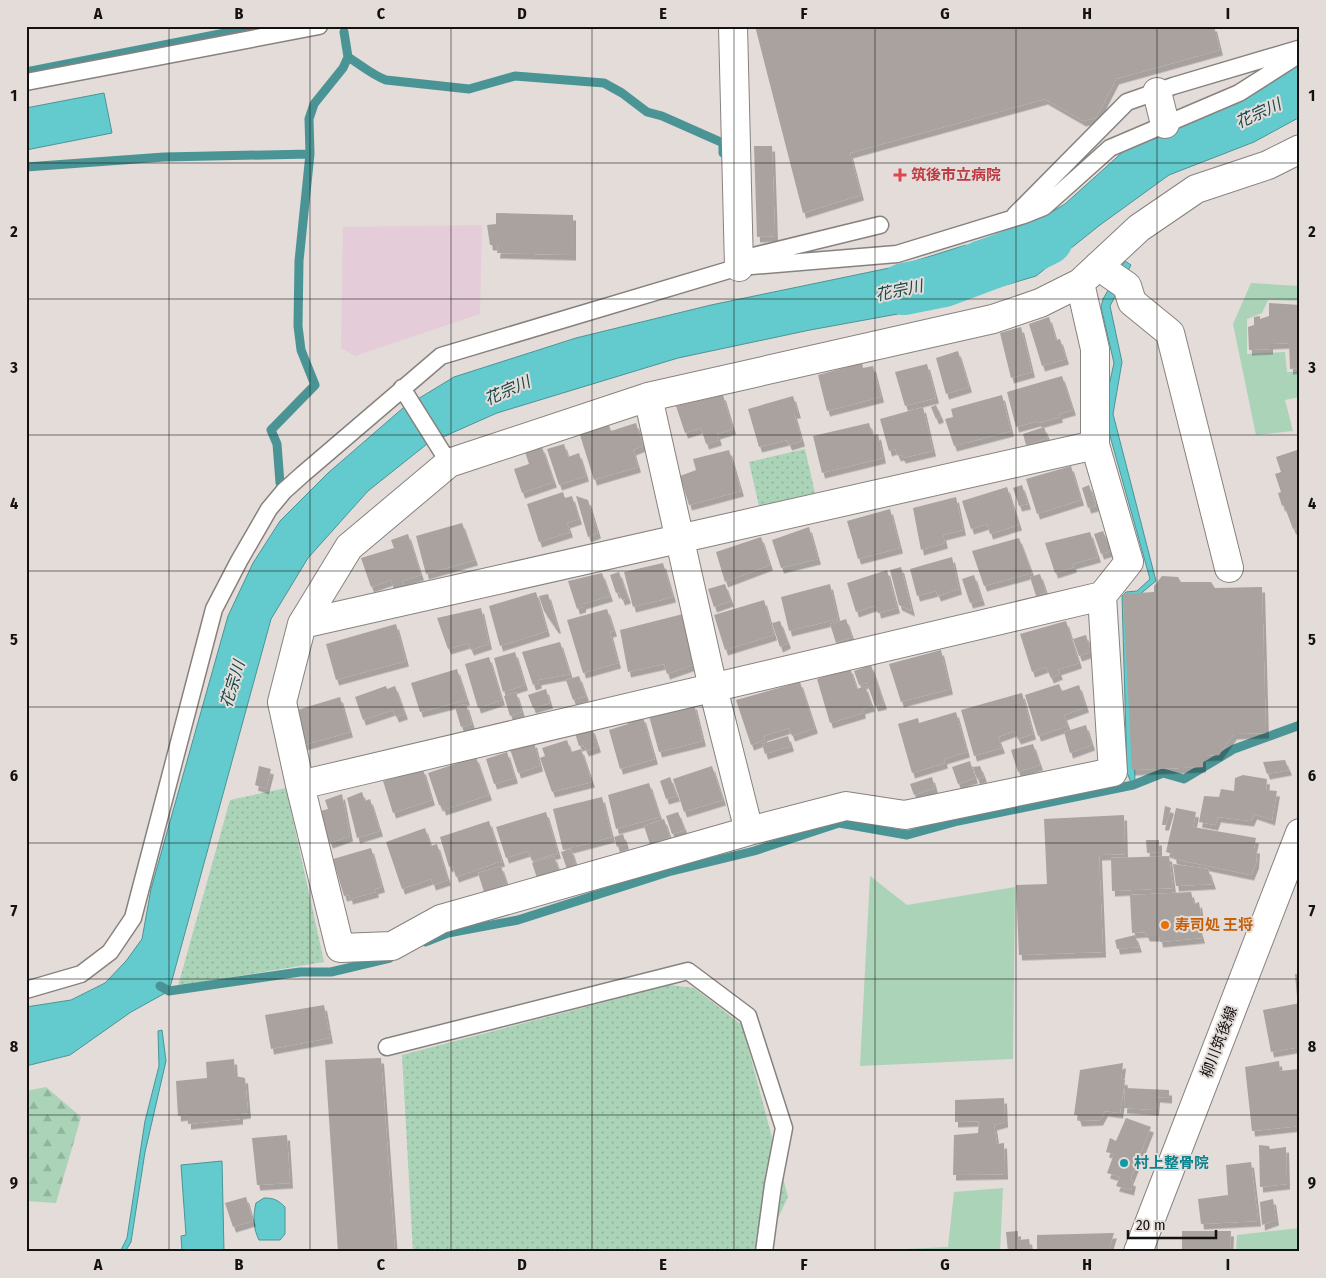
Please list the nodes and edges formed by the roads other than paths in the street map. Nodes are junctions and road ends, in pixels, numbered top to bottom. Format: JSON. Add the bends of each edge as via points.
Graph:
{"nodes":[{"id":1,"x":319,"y":26,"type":"edge"},
{"id":2,"x":733,"y":26,"type":"edge"},
{"id":3,"x":1300,"y":49,"type":"edge"},
{"id":4,"x":1300,"y":54,"type":"edge"},
{"id":5,"x":26,"y":82,"type":"edge"},
{"id":6,"x":1157,"y":92,"type":"junction"},
{"id":7,"x":1166,"y":124,"type":"junction"},
{"id":8,"x":1300,"y":149,"type":"edge"},
{"id":9,"x":1012,"y":218,"type":"junction"},
{"id":10,"x":880,"y":225,"type":"dead end"},
{"id":11,"x":739,"y":263,"type":"junction"},
{"id":12,"x":1104,"y":278,"type":"junction"},
{"id":13,"x":405,"y":393,"type":"junction"},
{"id":14,"x":648,"y":397,"type":"junction"},
{"id":15,"x":1095,"y":444,"type":"junction"},
{"id":16,"x":444,"y":454,"type":"junction"},
{"id":17,"x":678,"y":539,"type":"junction"},
{"id":18,"x":1229,"y":568,"type":"dead end"},
{"id":19,"x":1102,"y":596,"type":"junction"},
{"id":20,"x":302,"y":624,"type":"junction"},
{"id":21,"x":713,"y":688,"type":"junction"},
{"id":22,"x":300,"y":785,"type":"junction"},
{"id":23,"x":748,"y":831,"type":"junction"},
{"id":24,"x":1300,"y":833,"type":"edge"},
{"id":25,"x":26,"y":990,"type":"edge"},
{"id":26,"x":387,"y":1047,"type":"dead end"},
{"id":27,"x":764,"y":1252,"type":"edge"},
{"id":28,"x":1138,"y":1252,"type":"edge"}],
"edges":[{"from":1,"to":5,"type":"lane"},
{"from":2,"to":11,"type":"street"},
{"from":3,"to":6,"type":"lane"},
{"from":4,"to":7,"type":"lane","via":[[1239,93]]},
{"from":6,"to":7,"type":"street"},
{"from":6,"to":9,"type":"lane","via":[[1127,102]]},
{"from":7,"to":9,"type":"lane","via":[[1110,148],[1044,207]]},
{"from":8,"to":12,"type":"street","via":[[1268,165],[1196,189],[1138,228]]},
{"from":9,"to":11,"type":"lane","via":[[897,254]]},
{"from":10,"to":11,"type":"lane"},
{"from":11,"to":13,"type":"lane","via":[[441,356]]},
{"from":12,"to":14,"type":"street","via":[[993,319]]},
{"from":12,"to":15,"type":"street","via":[[1095,349]]},
{"from":12,"to":18,"type":"street","via":[[1127,286],[1132,302],[1170,333]]},
{"from":13,"to":16,"type":"lane"},
{"from":13,"to":25,"type":"lane","via":[[284,491],[269,509],[214,609],[133,918],[110,952],[81,974]]},
{"from":14,"to":16,"type":"street"},
{"from":14,"to":17,"type":"street"},
{"from":15,"to":17,"type":"street"},
{"from":15,"to":19,"type":"street","via":[[1129,562]]},
{"from":16,"to":20,"type":"street","via":[[349,547]]},
{"from":17,"to":20,"type":"street"},
{"from":17,"to":21,"type":"street"},
{"from":19,"to":21,"type":"street"},
{"from":19,"to":23,"type":"street","via":[[1113,772],[904,815],[846,806]]},
{"from":20,"to":22,"type":"street","via":[[282,702]]},
{"from":21,"to":22,"type":"street"},
{"from":21,"to":23,"type":"street"},
{"from":22,"to":23,"type":"street","via":[[340,948],[392,946],[441,919]]},
{"from":24,"to":28,"type":"street","name":"柳川筑後線"},
{"from":26,"to":27,"type":"lane","via":[[688,971],[748,1016],[784,1128]]}]}
